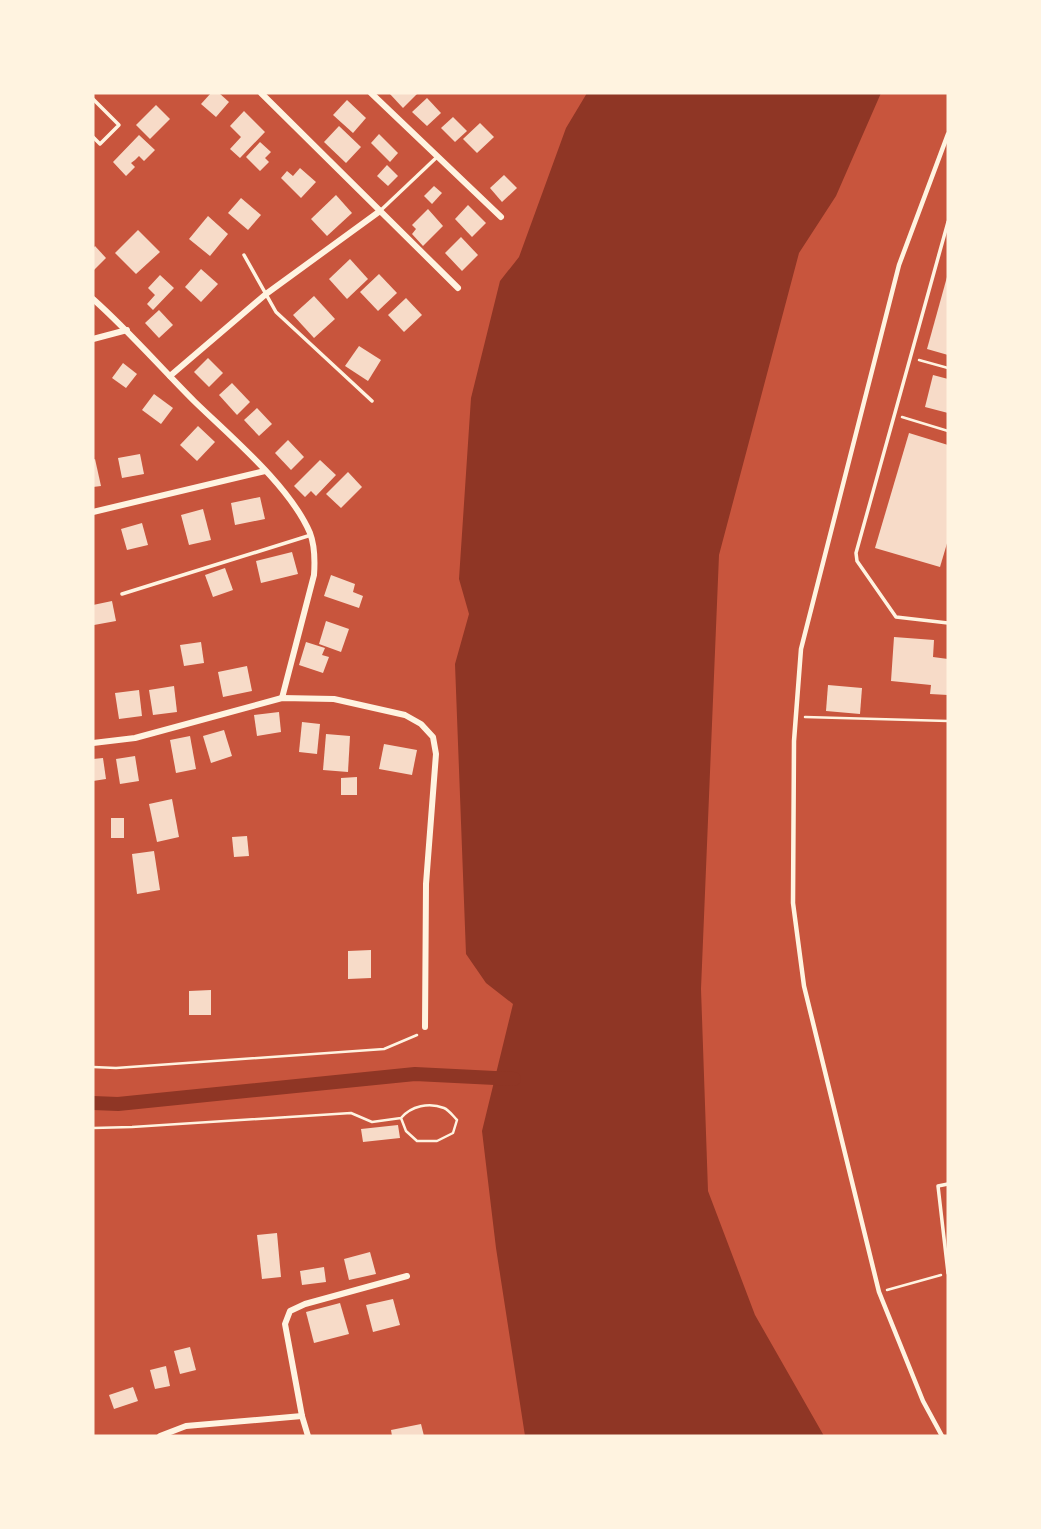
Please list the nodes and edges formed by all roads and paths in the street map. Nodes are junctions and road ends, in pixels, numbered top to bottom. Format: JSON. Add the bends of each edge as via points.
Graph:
{"nodes":[{"id":1,"x":261,"y":93,"type":"edge"},
{"id":2,"x":372,"y":93,"type":"edge"},
{"id":3,"x":93,"y":99,"type":"edge"},
{"id":4,"x":948,"y":134,"type":"edge"},
{"id":5,"x":93,"y":137,"type":"edge"},
{"id":6,"x":438,"y":157,"type":"junction"},
{"id":7,"x":380,"y":211,"type":"junction"},
{"id":8,"x":500,"y":217,"type":"dead end"},
{"id":9,"x":948,"y":222,"type":"edge"},
{"id":10,"x":244,"y":256,"type":"dead end"},
{"id":11,"x":458,"y":288,"type":"dead end"},
{"id":12,"x":266,"y":294,"type":"junction"},
{"id":13,"x":93,"y":299,"type":"edge"},
{"id":14,"x":127,"y":330,"type":"junction"},
{"id":15,"x":93,"y":339,"type":"edge"},
{"id":16,"x":948,"y":368,"type":"edge"},
{"id":17,"x":916,"y":371,"type":"dead end"},
{"id":18,"x":170,"y":376,"type":"junction"},
{"id":19,"x":372,"y":401,"type":"dead end"},
{"id":20,"x":902,"y":417,"type":"dead end"},
{"id":21,"x":948,"y":431,"type":"edge"},
{"id":22,"x":265,"y":471,"type":"junction"},
{"id":23,"x":93,"y":512,"type":"edge"},
{"id":24,"x":311,"y":535,"type":"junction"},
{"id":25,"x":122,"y":594,"type":"dead end"},
{"id":26,"x":948,"y":623,"type":"edge"},
{"id":27,"x":282,"y":698,"type":"junction"},
{"id":28,"x":796,"y":717,"type":"junction"},
{"id":29,"x":948,"y":721,"type":"edge"},
{"id":30,"x":93,"y":743,"type":"edge"},
{"id":31,"x":425,"y":1027,"type":"joint"},
{"id":32,"x":93,"y":1067,"type":"edge"},
{"id":33,"x":401,"y":1118,"type":"junction"},
{"id":34,"x":93,"y":1128,"type":"edge"},
{"id":35,"x":948,"y":1184,"type":"edge"},
{"id":36,"x":948,"y":1273,"type":"edge"},
{"id":37,"x":407,"y":1276,"type":"dead end"},
{"id":38,"x":879,"y":1292,"type":"junction"},
{"id":39,"x":302,"y":1416,"type":"junction"},
{"id":40,"x":160,"y":1436,"type":"edge"},
{"id":41,"x":308,"y":1436,"type":"edge"},
{"id":42,"x":942,"y":1436,"type":"edge"}],
"edges":[{"from":1,"to":7,"type":"street"},
{"from":2,"to":6,"type":"street"},
{"from":3,"to":5,"type":"lane","via":[[119,125],[100,144]]},
{"from":4,"to":28,"type":"street","via":[[896,278],[801,649]]},
{"from":6,"to":7,"type":"lane"},
{"from":6,"to":8,"type":"street"},
{"from":7,"to":11,"type":"street"},
{"from":7,"to":12,"type":"street"},
{"from":9,"to":26,"type":"lane","via":[[856,553],[896,617]]},
{"from":10,"to":12,"type":"lane"},
{"from":12,"to":18,"type":"street"},
{"from":12,"to":19,"type":"lane","via":[[276,312]]},
{"from":13,"to":14,"type":"street"},
{"from":14,"to":15,"type":"street"},
{"from":14,"to":18,"type":"street"},
{"from":16,"to":17,"type":"path","via":[[920,359]]},
{"from":18,"to":22,"type":"street"},
{"from":20,"to":21,"type":"path"},
{"from":22,"to":23,"type":"street"},
{"from":22,"to":24,"type":"street","via":[[291,501]]},
{"from":24,"to":25,"type":"lane"},
{"from":24,"to":27,"type":"street","via":[[314,575]]},
{"from":27,"to":30,"type":"street","via":[[135,738]]},
{"from":27,"to":31,"type":"street","via":[[334,699],[405,715],[433,737]]},
{"from":28,"to":29,"type":"path"},
{"from":28,"to":38,"type":"street","via":[[793,903],[804,986]]},
{"from":31,"to":32,"type":"path","via":[[414,1038],[384,1049]]},
{"from":33,"to":33,"type":"path","via":[[408,1110],[425,1105],[445,1108],[457,1120],[453,1133],[437,1141],[417,1141]]},
{"from":33,"to":34,"type":"path","via":[[372,1122],[351,1113]]},
{"from":35,"to":36,"type":"lane","via":[[938,1186]]},
{"from":36,"to":38,"type":"path"},
{"from":37,"to":39,"type":"street","via":[[290,1311],[285,1324]]},
{"from":38,"to":42,"type":"street"},
{"from":39,"to":40,"type":"street","via":[[186,1426]]},
{"from":39,"to":41,"type":"street"}]}
